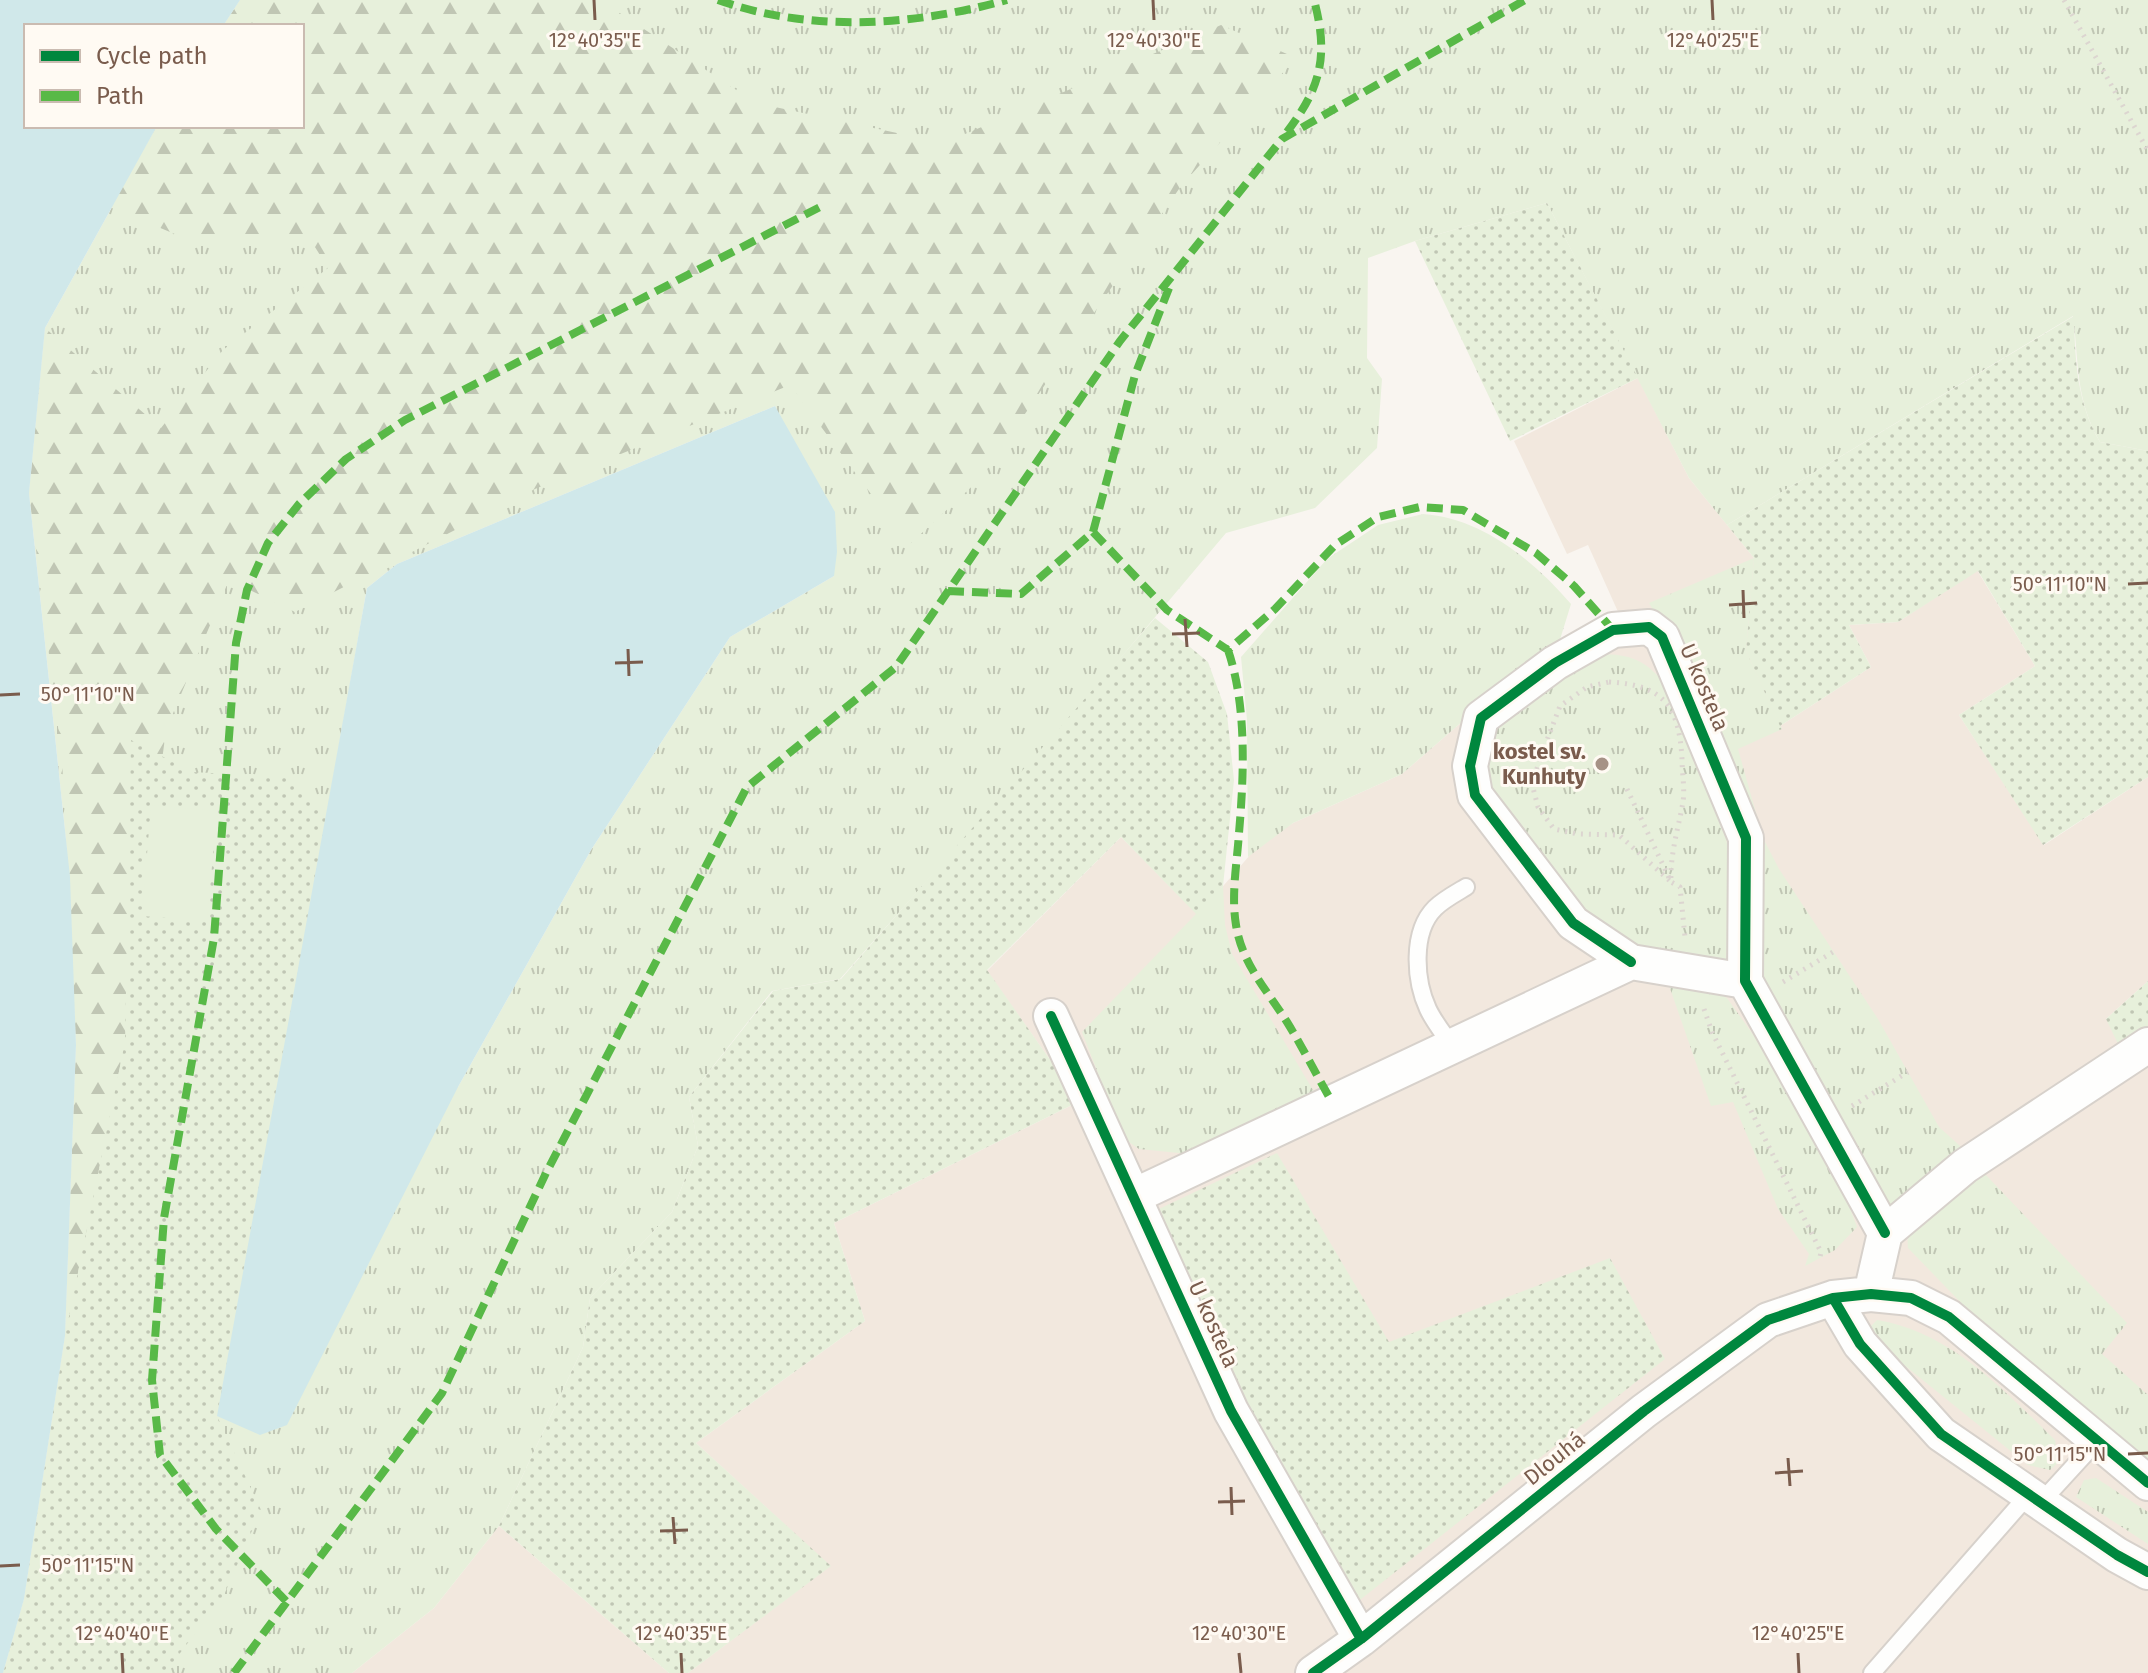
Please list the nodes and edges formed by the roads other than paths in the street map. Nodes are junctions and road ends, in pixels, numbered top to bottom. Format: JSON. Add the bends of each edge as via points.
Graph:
{"nodes":[{"id":1,"x":1466,"y":887,"type":"dead end"},
{"id":2,"x":1631,"y":962,"type":"junction"},
{"id":3,"x":1750,"y":990,"type":"junction"},
{"id":4,"x":1051,"y":1016,"type":"dead end"},
{"id":5,"x":2148,"y":1045,"type":"edge"},
{"id":6,"x":1452,"y":1046,"type":"junction"},
{"id":7,"x":1134,"y":1196,"type":"junction"},
{"id":8,"x":1885,"y":1233,"type":"junction"},
{"id":9,"x":1871,"y":1294,"type":"junction"},
{"id":10,"x":1833,"y":1298,"type":"junction"},
{"id":11,"x":2096,"y":1442,"type":"junction"},
{"id":12,"x":2148,"y":1483,"type":"edge"},
{"id":13,"x":2036,"y":1497,"type":"junction"},
{"id":14,"x":2148,"y":1572,"type":"edge"},
{"id":15,"x":1361,"y":1639,"type":"junction"},
{"id":16,"x":1313,"y":1673,"type":"edge"},
{"id":17,"x":1872,"y":1673,"type":"edge"}],
"edges":[{"from":1,"to":6,"type":"lane","via":[[1434,908],[1422,930],[1418,957],[1428,1010]]},
{"from":2,"to":3,"type":"street","name":"U kostela","via":[[1691,972]]},
{"from":2,"to":3,"type":"street","name":"U kostela","via":[[1573,923],[1475,795],[1470,766],[1481,718],[1500,701],[1613,630],[1637,626],[1662,637],[1746,838]]},
{"from":2,"to":6,"type":"street"},
{"from":3,"to":8,"type":"street","name":"U kostela"},
{"from":4,"to":7,"type":"street","name":"U kostela"},
{"from":5,"to":8,"type":"street","via":[[1965,1166]]},
{"from":6,"to":7,"type":"street"},
{"from":7,"to":15,"type":"street","name":"U kostela","via":[[1231,1411]]},
{"from":8,"to":9,"type":"street"},
{"from":9,"to":10,"type":"street","name":"Dlouhá"},
{"from":9,"to":11,"type":"street","name":"Dlouhá","via":[[1911,1298],[1949,1317]]},
{"from":10,"to":13,"type":"street","via":[[1860,1344],[1941,1434]]},
{"from":10,"to":15,"type":"street","name":"Dlouhá","via":[[1768,1320],[1644,1411]]},
{"from":11,"to":12,"type":"street","name":"Dlouhá"},
{"from":11,"to":13,"type":"lane"},
{"from":13,"to":14,"type":"street"},
{"from":13,"to":17,"type":"lane"},
{"from":15,"to":16,"type":"street","name":"Dlouhá"}]}
